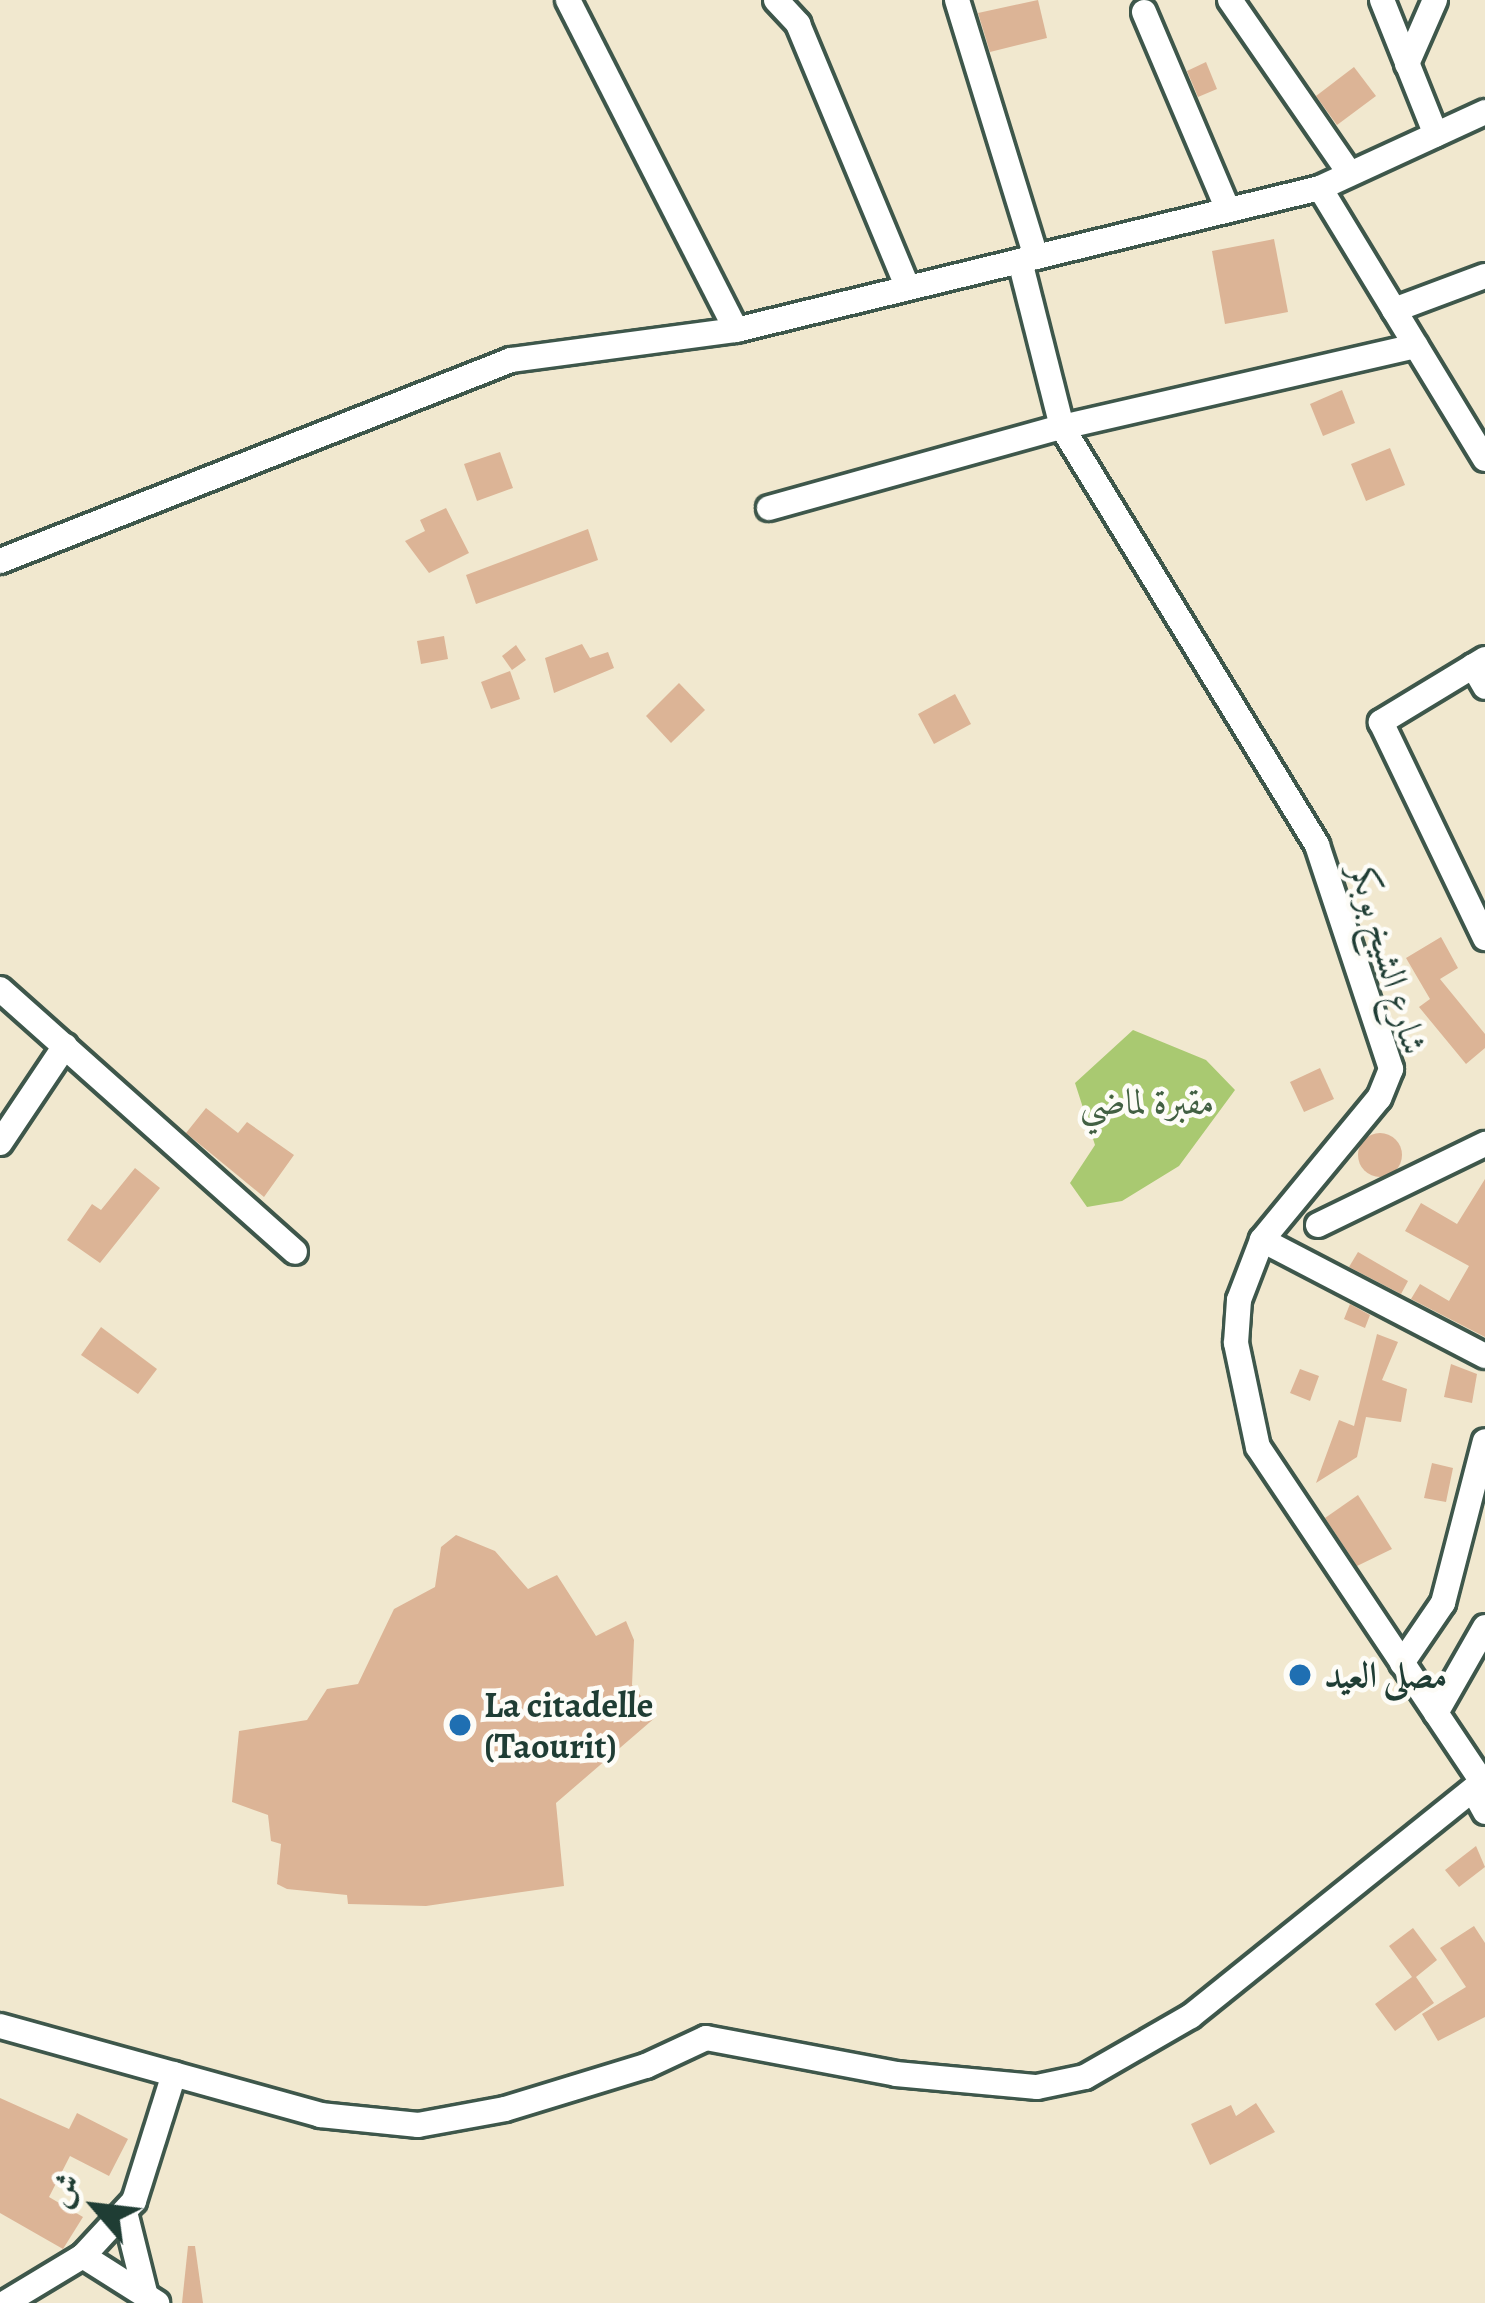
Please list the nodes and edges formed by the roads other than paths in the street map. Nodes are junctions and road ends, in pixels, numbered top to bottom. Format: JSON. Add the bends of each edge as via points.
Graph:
{"nodes":[{"id":1,"x":568,"y":0,"type":"edge"},
{"id":2,"x":776,"y":0,"type":"edge"},
{"id":3,"x":957,"y":0,"type":"edge"},
{"id":4,"x":1230,"y":0,"type":"edge"},
{"id":5,"x":1382,"y":0,"type":"edge"},
{"id":6,"x":1435,"y":0,"type":"edge"},
{"id":7,"x":1144,"y":12,"type":"dead end"},
{"id":8,"x":1407,"y":64,"type":"junction"},
{"id":9,"x":1485,"y":112,"type":"edge"},
{"id":10,"x":1436,"y":135,"type":"junction"},
{"id":11,"x":1350,"y":174,"type":"junction"},
{"id":12,"x":1320,"y":188,"type":"junction"},
{"id":13,"x":1228,"y":210,"type":"junction"},
{"id":14,"x":1028,"y":259,"type":"junction"},
{"id":15,"x":1485,"y":276,"type":"edge"},
{"id":16,"x":908,"y":288,"type":"junction"},
{"id":17,"x":1394,"y":310,"type":"junction"},
{"id":18,"x":736,"y":330,"type":"junction"},
{"id":19,"x":1416,"y":346,"type":"junction"},
{"id":20,"x":1062,"y":427,"type":"junction"},
{"id":21,"x":1485,"y":459,"type":"edge"},
{"id":22,"x":770,"y":508,"type":"dead end"},
{"id":23,"x":0,"y":561,"type":"edge"},
{"id":24,"x":1481,"y":671,"type":"edge"},
{"id":25,"x":1485,"y":938,"type":"edge"},
{"id":26,"x":0,"y":989,"type":"edge"},
{"id":27,"x":65,"y":1046,"type":"junction"},
{"id":28,"x":0,"y":1143,"type":"edge"},
{"id":29,"x":1485,"y":1144,"type":"edge"},
{"id":30,"x":1318,"y":1225,"type":"dead end"},
{"id":31,"x":1262,"y":1240,"type":"junction"},
{"id":32,"x":295,"y":1252,"type":"dead end"},
{"id":33,"x":1485,"y":1356,"type":"edge"},
{"id":34,"x":1485,"y":1441,"type":"edge"},
{"id":35,"x":1485,"y":1627,"type":"edge"},
{"id":36,"x":1402,"y":1663,"type":"junction"},
{"id":37,"x":1436,"y":1713,"type":"junction"},
{"id":38,"x":1481,"y":1791,"type":"edge"},
{"id":39,"x":0,"y":2026,"type":"edge"},
{"id":40,"x":174,"y":2074,"type":"junction"},
{"id":41,"x":125,"y":2212,"type":"junction"},
{"id":42,"x":83,"y":2256,"type":"junction"},
{"id":43,"x":151,"y":2297,"type":"edge"},
{"id":44,"x":5,"y":2303,"type":"edge"}],
"edges":[{"from":1,"to":18,"type":"street"},
{"from":2,"to":16,"type":"street","via":[[798,24]]},
{"from":3,"to":14,"type":"street","name":"شارع الشيخ بوبكر"},
{"from":4,"to":11,"type":"street"},
{"from":5,"to":8,"type":"street"},
{"from":6,"to":8,"type":"street"},
{"from":7,"to":13,"type":"street"},
{"from":8,"to":10,"type":"street"},
{"from":9,"to":10,"type":"street"},
{"from":10,"to":11,"type":"street"},
{"from":11,"to":12,"type":"street"},
{"from":12,"to":13,"type":"street"},
{"from":12,"to":17,"type":"street"},
{"from":13,"to":14,"type":"street"},
{"from":14,"to":16,"type":"street"},
{"from":14,"to":20,"type":"street","name":"شارع الشيخ بوبكر"},
{"from":15,"to":17,"type":"street"},
{"from":16,"to":18,"type":"street"},
{"from":17,"to":19,"type":"street"},
{"from":18,"to":23,"type":"street","via":[[511,360]]},
{"from":19,"to":20,"type":"street"},
{"from":19,"to":21,"type":"street"},
{"from":20,"to":22,"type":"street"},
{"from":20,"to":31,"type":"street","name":"شارع الشيخ بوبكر","via":[[1317,845],[1391,1069],[1379,1098]]},
{"from":24,"to":25,"type":"street","via":[[1381,722]]},
{"from":26,"to":27,"type":"street"},
{"from":27,"to":28,"type":"street"},
{"from":27,"to":32,"type":"street"},
{"from":29,"to":30,"type":"street"},
{"from":31,"to":33,"type":"street"},
{"from":31,"to":36,"type":"street","name":"شارع الشيخ بوبكر","via":[[1239,1300],[1236,1342],[1258,1447]]},
{"from":34,"to":36,"type":"street","via":[[1443,1603]]},
{"from":35,"to":37,"type":"street"},
{"from":36,"to":37,"type":"street","name":"شارع الشيخ بوبكر"},
{"from":37,"to":38,"type":"street","name":"شارع الشيخ بوبكر"},
{"from":38,"to":40,"type":"street","via":[[1192,2016],[1084,2077],[1036,2087],[896,2074],[706,2038],[646,2066],[505,2109],[418,2125],[320,2115]]},
{"from":39,"to":40,"type":"street"},
{"from":40,"to":41,"type":"street"},
{"from":41,"to":42,"type":"street"},
{"from":41,"to":43,"type":"street"},
{"from":42,"to":43,"type":"street"},
{"from":42,"to":44,"type":"street"}]}
